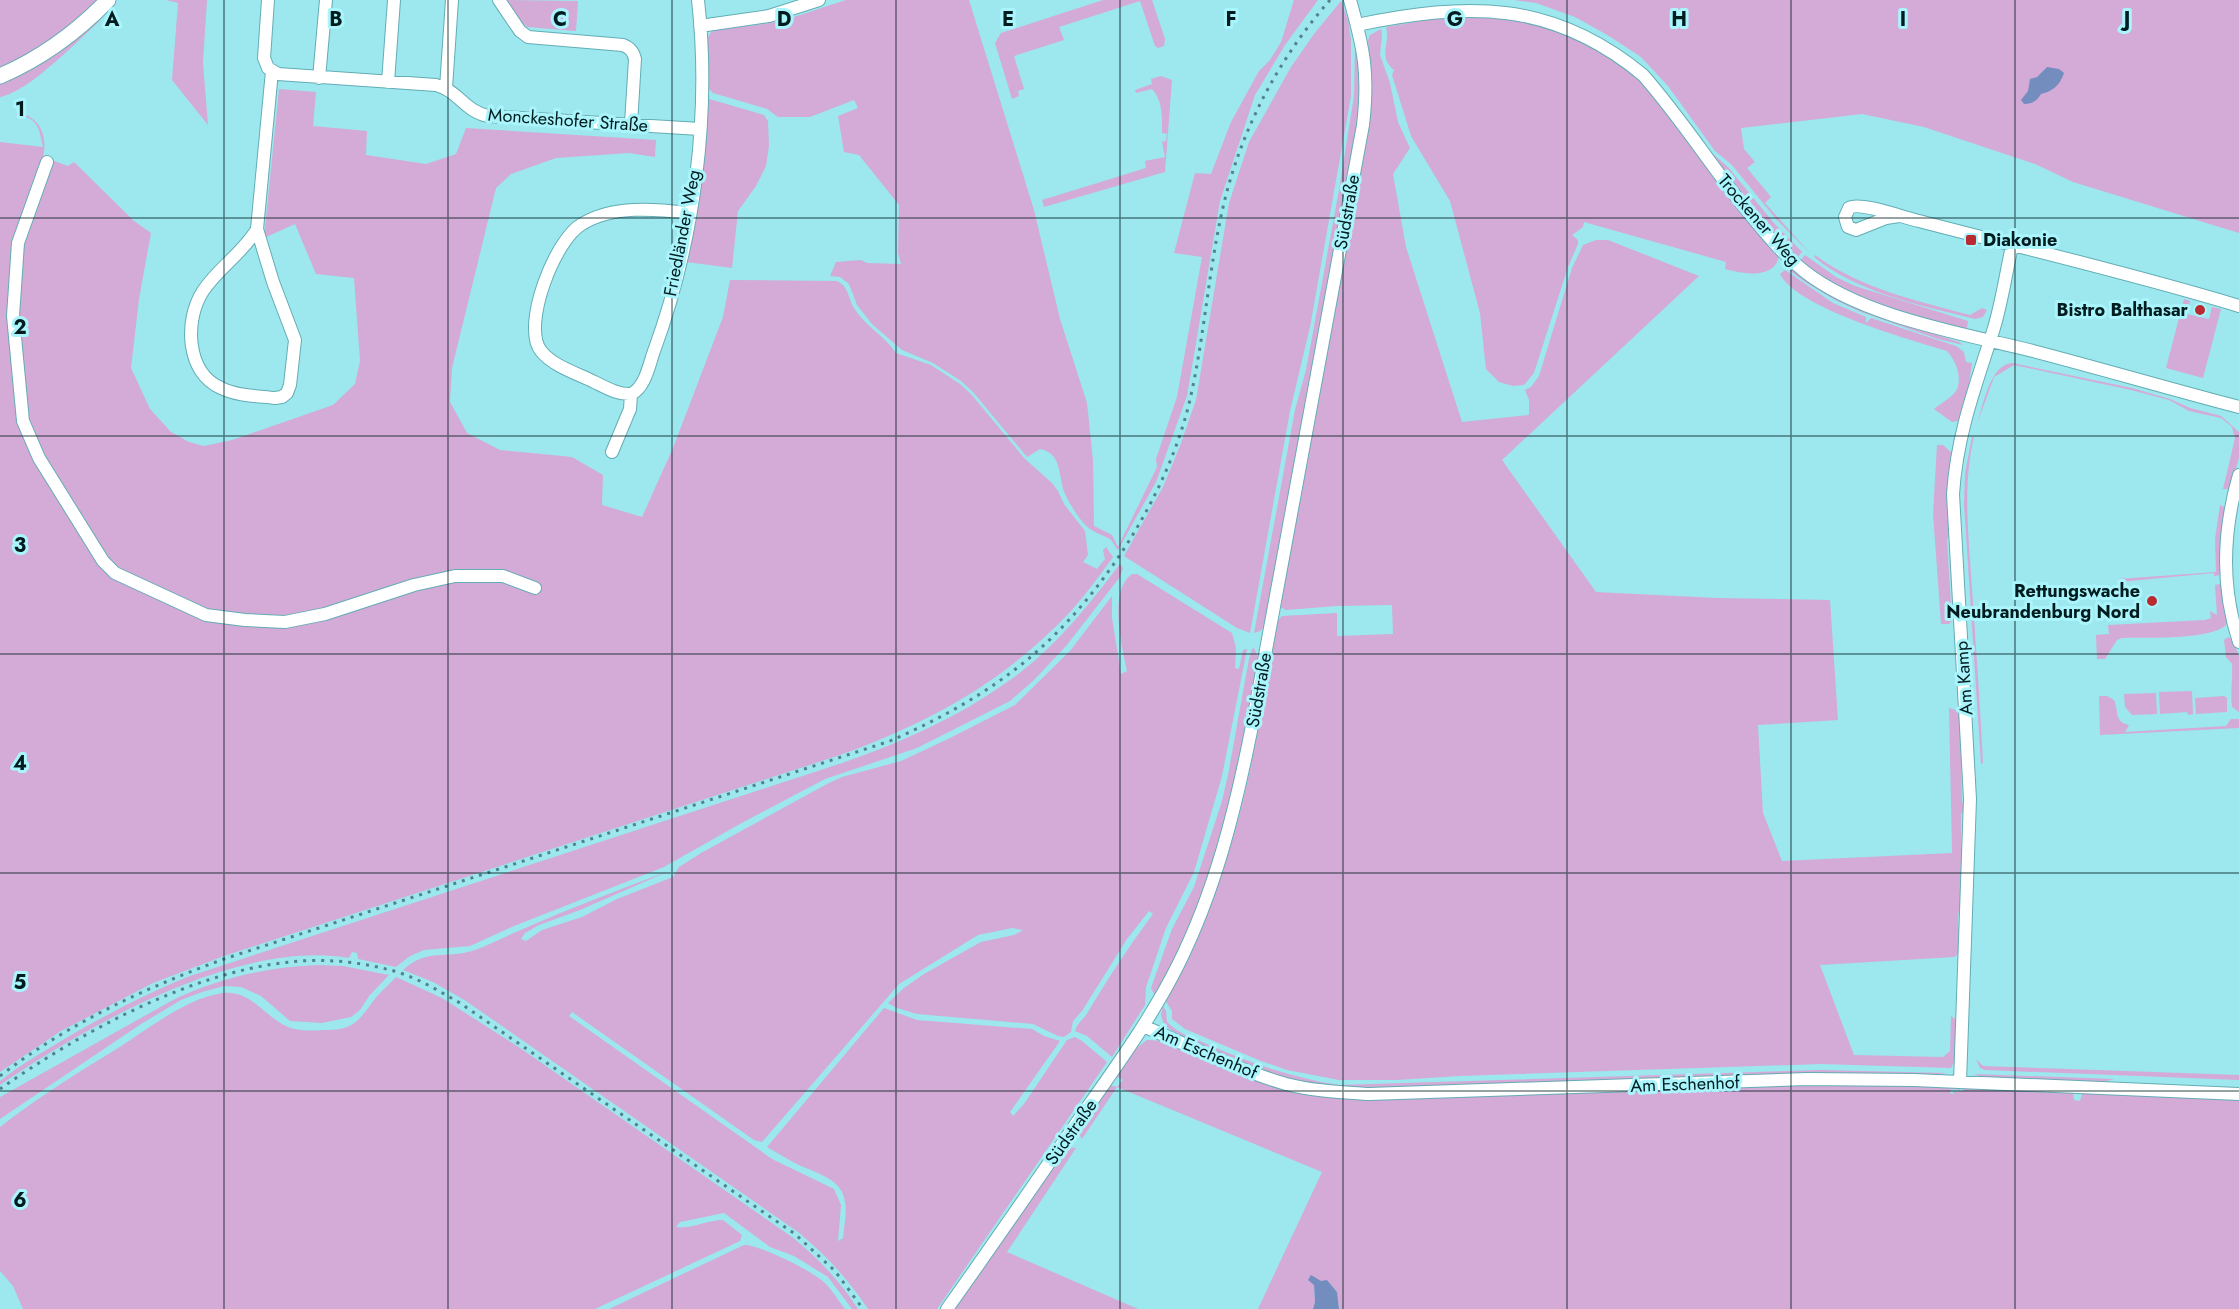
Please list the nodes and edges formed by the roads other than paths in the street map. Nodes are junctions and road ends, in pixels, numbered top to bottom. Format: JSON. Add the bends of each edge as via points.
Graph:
{"nodes":[{"id":1,"x":108,"y":0,"type":"edge"},
{"id":2,"x":268,"y":0,"type":"edge"},
{"id":3,"x":326,"y":0,"type":"edge"},
{"id":4,"x":394,"y":0,"type":"edge"},
{"id":5,"x":452,"y":0,"type":"edge"},
{"id":6,"x":499,"y":0,"type":"edge"},
{"id":7,"x":698,"y":0,"type":"edge"},
{"id":8,"x":819,"y":0,"type":"edge"},
{"id":9,"x":1351,"y":2,"type":"edge"},
{"id":10,"x":1357,"y":25,"type":"junction"},
{"id":11,"x":700,"y":26,"type":"junction"},
{"id":12,"x":272,"y":71,"type":"junction"},
{"id":13,"x":0,"y":76,"type":"edge"},
{"id":14,"x":319,"y":78,"type":"junction"},
{"id":15,"x":388,"y":82,"type":"junction"},
{"id":16,"x":446,"y":88,"type":"junction"},
{"id":17,"x":631,"y":124,"type":"junction"},
{"id":18,"x":700,"y":129,"type":"junction"},
{"id":19,"x":47,"y":162,"type":"dead end"},
{"id":20,"x":690,"y":213,"type":"junction"},
{"id":21,"x":1899,"y":216,"type":"dead end"},
{"id":22,"x":257,"y":229,"type":"junction"},
{"id":23,"x":2012,"y":246,"type":"junction"},
{"id":24,"x":2239,"y":306,"type":"edge"},
{"id":25,"x":1989,"y":340,"type":"junction"},
{"id":26,"x":631,"y":394,"type":"junction"},
{"id":27,"x":2239,"y":407,"type":"edge"},
{"id":28,"x":612,"y":452,"type":"dead end"},
{"id":29,"x":2239,"y":475,"type":"edge"},
{"id":30,"x":535,"y":588,"type":"dead end"},
{"id":31,"x":2239,"y":642,"type":"edge"},
{"id":32,"x":1143,"y":1026,"type":"junction"},
{"id":33,"x":1960,"y":1082,"type":"junction"},
{"id":34,"x":2239,"y":1094,"type":"edge"},
{"id":35,"x":947,"y":1309,"type":"edge"}],
"edges":[{"from":1,"to":13,"type":"main road","via":[[62,41]]},
{"from":2,"to":12,"type":"street","via":[[264,58]]},
{"from":3,"to":14,"type":"street"},
{"from":4,"to":15,"type":"street"},
{"from":5,"to":16,"type":"street"},
{"from":6,"to":17,"type":"street","via":[[528,37],[623,45],[634,52]]},
{"from":7,"to":11,"type":"street","name":"Friedländer Weg"},
{"from":8,"to":11,"type":"street","via":[[770,16]]},
{"from":9,"to":10,"type":"street","name":"Südstraße"},
{"from":10,"to":25,"type":"street","name":"Trockener Weg","via":[[1476,10],[1524,14],[1567,26],[1594,39],[1643,75],[1762,229],[1804,271],[1859,303]]},
{"from":10,"to":32,"type":"street","name":"Südstraße","via":[[1366,67],[1363,125],[1241,782],[1204,905],[1179,963]]},
{"from":11,"to":18,"type":"street","name":"Friedländer Weg"},
{"from":12,"to":14,"type":"street"},
{"from":12,"to":22,"type":"street"},
{"from":14,"to":15,"type":"street"},
{"from":15,"to":16,"type":"street"},
{"from":16,"to":17,"type":"street","name":"Monckeshofer Straße","via":[[477,114]]},
{"from":17,"to":18,"type":"street","name":"Monckeshofer Straße"},
{"from":18,"to":20,"type":"street","name":"Friedländer Weg"},
{"from":19,"to":30,"type":"street","via":[[18,245],[13,315],[23,421],[39,458],[103,561],[115,573],[206,615],[285,622],[455,576],[503,576]]},
{"from":20,"to":26,"type":"street","name":"Friedländer Weg","via":[[678,273],[658,339],[640,388]]},
{"from":20,"to":26,"type":"street","via":[[631,210],[582,224],[571,231],[556,253],[543,289],[535,334],[541,351],[569,371]]},
{"from":21,"to":23,"type":"street"},
{"from":22,"to":22,"type":"street","via":[[203,290],[193,314],[190,337],[198,365],[211,383],[235,393],[275,398],[287,393],[290,385],[295,340]]},
{"from":23,"to":24,"type":"street"},
{"from":23,"to":25,"type":"street","name":"Am Kamp"},
{"from":25,"to":27,"type":"street","name":"Trockener Weg"},
{"from":25,"to":33,"type":"street","name":"Am Kamp","via":[[1959,439],[1953,494],[1970,799]]},
{"from":26,"to":28,"type":"street","name":"Friedländer Weg","via":[[630,409]]},
{"from":29,"to":31,"type":"street","via":[[2226,553],[2228,590]]},
{"from":32,"to":33,"type":"street","name":"Am Eschenhof","via":[[1257,1074],[1324,1091],[1369,1094],[1807,1079]]},
{"from":32,"to":35,"type":"street","name":"Südstraße"},
{"from":33,"to":34,"type":"street","name":"Am Eschenhof"}]}
